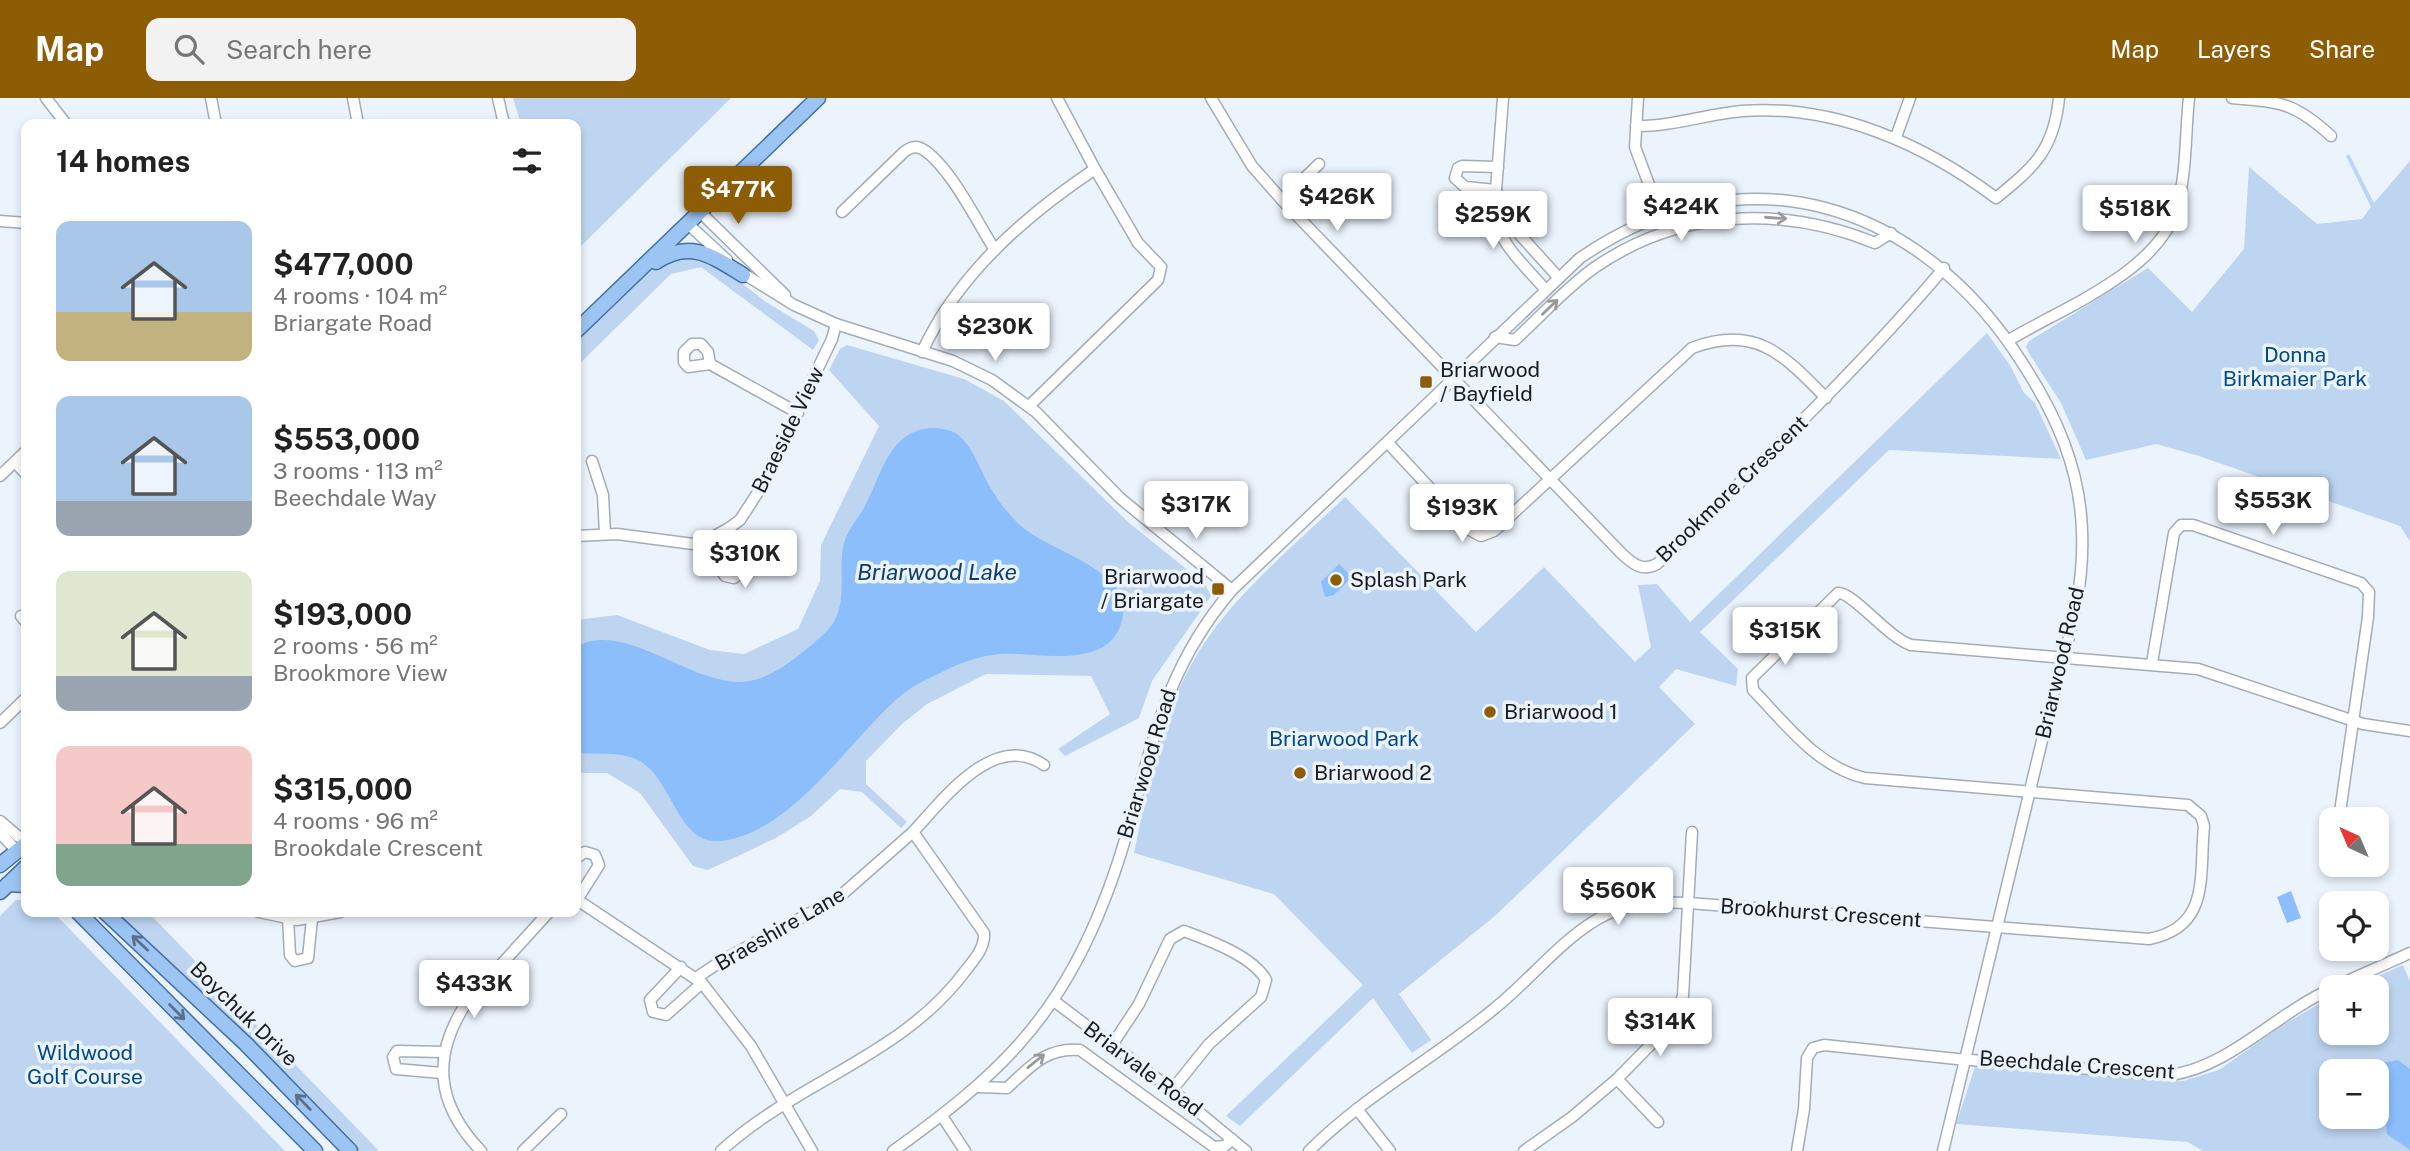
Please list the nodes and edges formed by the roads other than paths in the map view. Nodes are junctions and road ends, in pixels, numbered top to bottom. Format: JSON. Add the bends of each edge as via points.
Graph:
{"nodes":[{"id":1,"x":46,"y":98,"type":"edge"},
{"id":2,"x":211,"y":98,"type":"edge"},
{"id":3,"x":353,"y":98,"type":"edge"},
{"id":4,"x":498,"y":98,"type":"edge"},
{"id":5,"x":818,"y":98,"type":"edge"},
{"id":6,"x":1057,"y":98,"type":"edge"},
{"id":7,"x":1211,"y":98,"type":"edge"},
{"id":8,"x":1503,"y":98,"type":"edge"},
{"id":9,"x":1638,"y":98,"type":"edge"},
{"id":10,"x":1772,"y":98,"type":"edge"},
{"id":11,"x":1910,"y":98,"type":"edge"},
{"id":12,"x":2059,"y":98,"type":"edge"},
{"id":13,"x":2189,"y":98,"type":"edge"},
{"id":14,"x":2232,"y":98,"type":"edge"},
{"id":15,"x":1771,"y":111,"type":"junction"},
{"id":16,"x":62,"y":119,"type":"edge"},
{"id":17,"x":215,"y":119,"type":"edge"},
{"id":18,"x":358,"y":119,"type":"edge"},
{"id":19,"x":503,"y":119,"type":"edge"},
{"id":20,"x":1636,"y":126,"type":"junction"},
{"id":21,"x":2331,"y":135,"type":"dead end"},
{"id":22,"x":1896,"y":137,"type":"junction"},
{"id":23,"x":1319,"y":164,"type":"dead end"},
{"id":24,"x":1498,"y":167,"type":"junction"},
{"id":25,"x":1095,"y":169,"type":"junction"},
{"id":26,"x":1496,"y":190,"type":"junction"},
{"id":27,"x":1282,"y":200,"type":"junction"},
{"id":28,"x":1500,"y":202,"type":"junction"},
{"id":29,"x":700,"y":212,"type":"junction"},
{"id":30,"x":842,"y":212,"type":"dead end"},
{"id":31,"x":1660,"y":214,"type":"junction"},
{"id":32,"x":0,"y":220,"type":"edge"},
{"id":33,"x":21,"y":222,"type":"edge"},
{"id":34,"x":688,"y":224,"type":"junction"},
{"id":35,"x":1891,"y":233,"type":"junction"},
{"id":36,"x":995,"y":250,"type":"junction"},
{"id":37,"x":1944,"y":268,"type":"junction"},
{"id":38,"x":743,"y":275,"type":"junction"},
{"id":39,"x":1558,"y":277,"type":"junction"},
{"id":40,"x":1545,"y":289,"type":"junction"},
{"id":41,"x":618,"y":290,"type":"junction"},
{"id":42,"x":794,"y":305,"type":"junction"},
{"id":43,"x":836,"y":324,"type":"junction"},
{"id":44,"x":581,"y":326,"type":"edge"},
{"id":45,"x":1495,"y":337,"type":"junction"},
{"id":46,"x":2009,"y":340,"type":"junction"},
{"id":47,"x":922,"y":352,"type":"junction"},
{"id":48,"x":710,"y":364,"type":"dead end"},
{"id":49,"x":1454,"y":375,"type":"junction"},
{"id":50,"x":1826,"y":398,"type":"junction"},
{"id":51,"x":1029,"y":406,"type":"junction"},
{"id":52,"x":798,"y":413,"type":"junction"},
{"id":53,"x":1388,"y":443,"type":"junction"},
{"id":54,"x":21,"y":456,"type":"edge"},
{"id":55,"x":592,"y":461,"type":"dead end"},
{"id":56,"x":15,"y":462,"type":"junction"},
{"id":57,"x":21,"y":469,"type":"edge"},
{"id":58,"x":0,"y":476,"type":"edge"},
{"id":59,"x":1553,"y":478,"type":"junction"},
{"id":60,"x":729,"y":528,"type":"junction"},
{"id":61,"x":605,"y":534,"type":"junction"},
{"id":62,"x":581,"y":536,"type":"edge"},
{"id":63,"x":702,"y":543,"type":"junction"},
{"id":64,"x":1232,"y":590,"type":"junction"},
{"id":65,"x":2063,"y":657,"type":"junction"},
{"id":66,"x":2152,"y":663,"type":"junction"},
{"id":67,"x":21,"y":703,"type":"edge"},
{"id":68,"x":2352,"y":720,"type":"junction"},
{"id":69,"x":0,"y":723,"type":"edge"},
{"id":70,"x":2410,"y":731,"type":"edge"},
{"id":71,"x":1044,"y":765,"type":"dead end"},
{"id":72,"x":2031,"y":792,"type":"junction"},
{"id":73,"x":2341,"y":807,"type":"edge"},
{"id":74,"x":0,"y":821,"type":"edge"},
{"id":75,"x":913,"y":832,"type":"junction"},
{"id":76,"x":1692,"y":832,"type":"dead end"},
{"id":77,"x":0,"y":833,"type":"edge"},
{"id":78,"x":21,"y":846,"type":"edge"},
{"id":79,"x":21,"y":848,"type":"edge"},
{"id":80,"x":21,"y":852,"type":"edge"},
{"id":81,"x":581,"y":855,"type":"edge"},
{"id":82,"x":0,"y":865,"type":"edge"},
{"id":83,"x":21,"y":872,"type":"edge"},
{"id":84,"x":4,"y":888,"type":"edge"},
{"id":85,"x":581,"y":893,"type":"edge"},
{"id":86,"x":581,"y":902,"type":"edge"},
{"id":87,"x":1689,"y":903,"type":"junction"},
{"id":88,"x":83,"y":917,"type":"edge"},
{"id":89,"x":111,"y":917,"type":"edge"},
{"id":90,"x":283,"y":917,"type":"edge"},
{"id":91,"x":320,"y":917,"type":"edge"},
{"id":92,"x":544,"y":917,"type":"edge"},
{"id":93,"x":288,"y":918,"type":"junction"},
{"id":94,"x":312,"y":919,"type":"junction"},
{"id":95,"x":1998,"y":927,"type":"junction"},
{"id":96,"x":2410,"y":953,"type":"edge"},
{"id":97,"x":681,"y":967,"type":"junction"},
{"id":98,"x":2362,"y":975,"type":"edge"},
{"id":99,"x":699,"y":981,"type":"junction"},
{"id":100,"x":2319,"y":994,"type":"edge"},
{"id":101,"x":1054,"y":1001,"type":"junction"},
{"id":102,"x":1112,"y":1045,"type":"junction"},
{"id":103,"x":443,"y":1052,"type":"junction"},
{"id":104,"x":1967,"y":1058,"type":"junction"},
{"id":105,"x":442,"y":1073,"type":"junction"},
{"id":106,"x":1617,"y":1079,"type":"junction"},
{"id":107,"x":979,"y":1087,"type":"junction"},
{"id":108,"x":1172,"y":1090,"type":"junction"},
{"id":109,"x":785,"y":1105,"type":"junction"},
{"id":110,"x":1357,"y":1109,"type":"junction"},
{"id":111,"x":561,"y":1114,"type":"dead end"},
{"id":112,"x":942,"y":1116,"type":"junction"},
{"id":113,"x":1658,"y":1122,"type":"dead end"},
{"id":114,"x":1232,"y":1139,"type":"junction"},
{"id":115,"x":314,"y":1151,"type":"edge"},
{"id":116,"x":350,"y":1151,"type":"edge"},
{"id":117,"x":481,"y":1151,"type":"edge"},
{"id":118,"x":523,"y":1151,"type":"edge"},
{"id":119,"x":721,"y":1151,"type":"edge"},
{"id":120,"x":812,"y":1151,"type":"edge"},
{"id":121,"x":892,"y":1151,"type":"edge"},
{"id":122,"x":965,"y":1151,"type":"edge"},
{"id":123,"x":1246,"y":1151,"type":"edge"},
{"id":124,"x":1309,"y":1151,"type":"edge"},
{"id":125,"x":1390,"y":1151,"type":"edge"},
{"id":126,"x":1524,"y":1151,"type":"edge"},
{"id":127,"x":1797,"y":1151,"type":"edge"},
{"id":128,"x":1943,"y":1151,"type":"edge"}],
"edges":[{"from":1,"to":16,"type":"street"},
{"from":2,"to":17,"type":"street"},
{"from":3,"to":18,"type":"street"},
{"from":4,"to":19,"type":"street"},
{"from":5,"to":29,"type":"main road"},
{"from":6,"to":25,"type":"street"},
{"from":7,"to":27,"type":"street","name":"Brookmore Crescent","via":[[1252,166]]},
{"from":8,"to":24,"type":"street"},
{"from":9,"to":20,"type":"street"},
{"from":10,"to":15,"type":"street"},
{"from":11,"to":22,"type":"street"},
{"from":12,"to":22,"type":"street","via":[[2049,144],[2037,163],[1996,198]]},
{"from":13,"to":46,"type":"street","via":[[2181,185],[2175,213],[2159,240],[2120,276]]},
{"from":14,"to":21,"type":"street","via":[[2299,108]]},
{"from":15,"to":20,"type":"street"},
{"from":15,"to":22,"type":"street"},
{"from":20,"to":31,"type":"street","via":[[1635,147]]},
{"from":23,"to":27,"type":"street"},
{"from":24,"to":26,"type":"street"},
{"from":24,"to":26,"type":"street","via":[[1462,166],[1455,178],[1465,187]]},
{"from":25,"to":36,"type":"street","via":[[1041,205]]},
{"from":25,"to":51,"type":"street","via":[[1138,243],[1161,267],[1158,280]]},
{"from":26,"to":28,"type":"street"},
{"from":27,"to":49,"type":"street","name":"Brookmore Crescent"},
{"from":28,"to":39,"type":"street","via":[[1526,243]]},
{"from":28,"to":40,"type":"street","via":[[1494,212],[1499,229]]},
{"from":29,"to":34,"type":"main road"},
{"from":29,"to":42,"type":"street"},
{"from":30,"to":36,"type":"street","via":[[907,149],[922,149],[954,186]]},
{"from":31,"to":35,"type":"street","name":"Briarwood Road","via":[[1728,200],[1785,201],[1852,216]]},
{"from":31,"to":39,"type":"street","name":"Briarwood Road","via":[[1601,243]]},
{"from":32,"to":33,"type":"street"},
{"from":34,"to":38,"type":"street"},
{"from":34,"to":41,"type":"main road"},
{"from":35,"to":37,"type":"street","name":"Briarwood Road"},
{"from":45,"to":35,"type":"street","one_way":true,"via":[[1515,340],[1594,268],[1636,243],[1679,227],[1719,219],[1770,217],[1812,222],[1875,243]]},
{"from":36,"to":47,"type":"street","via":[[935,324]]},
{"from":37,"to":46,"type":"street","name":"Briarwood Road"},
{"from":37,"to":50,"type":"street","name":"Brookmore Crescent"},
{"from":38,"to":41,"type":"main road","via":[[708,253],[683,250],[659,260]]},
{"from":38,"to":42,"type":"street"},
{"from":39,"to":40,"type":"street","name":"Briarwood Road"},
{"from":40,"to":45,"type":"street","name":"Briarwood Road"},
{"from":41,"to":44,"type":"main road"},
{"from":42,"to":43,"type":"street"},
{"from":43,"to":47,"type":"street"},
{"from":43,"to":52,"type":"street","name":"Braeside View"},
{"from":45,"to":49,"type":"street","name":"Briarwood Road"},
{"from":46,"to":65,"type":"street","name":"Briarwood Road","via":[[2051,407],[2067,446],[2079,500],[2081,568]]},
{"from":47,"to":51,"type":"street","via":[[971,367]]},
{"from":48,"to":52,"type":"street"},
{"from":49,"to":53,"type":"street","name":"Briarwood Road"},
{"from":49,"to":59,"type":"street","name":"Brookmore Crescent"},
{"from":50,"to":59,"type":"street","via":[[1768,346],[1715,340],[1692,348]]},
{"from":50,"to":59,"type":"street","name":"Brookmore Crescent","via":[[1651,567],[1630,561]]},
{"from":51,"to":64,"type":"street","via":[[1120,498]]},
{"from":52,"to":60,"type":"street","name":"Braeside View","via":[[760,489],[740,520]]},
{"from":53,"to":59,"type":"street","via":[[1468,529],[1481,536],[1494,531]]},
{"from":53,"to":64,"type":"street","name":"Briarwood Road"},
{"from":54,"to":56,"type":"street"},
{"from":55,"to":61,"type":"street","via":[[603,495]]},
{"from":56,"to":57,"type":"street"},
{"from":56,"to":58,"type":"street"},
{"from":60,"to":63,"type":"street","name":"Braeside View"},
{"from":60,"to":63,"type":"street","via":[[745,558],[745,568],[734,578],[725,576]]},
{"from":61,"to":62,"type":"street","name":"Braeside View"},
{"from":61,"to":63,"type":"street","name":"Braeside View"},
{"from":64,"to":101,"type":"street","name":"Briarwood Road","via":[[1174,677],[1105,900]]},
{"from":65,"to":66,"type":"street"},
{"from":65,"to":72,"type":"street","name":"Briarwood Road"},
{"from":65,"to":72,"type":"street","name":"Brookhurst Crescent","via":[[1911,645],[1838,593],[1752,677],[1753,690],[1818,756],[1845,774]]},
{"from":66,"to":68,"type":"street","via":[[2220,674]]},
{"from":66,"to":68,"type":"street","via":[[2174,533],[2181,525],[2193,525],[2361,583],[2369,592]]},
{"from":67,"to":69,"type":"street"},
{"from":68,"to":70,"type":"street"},
{"from":68,"to":73,"type":"street"},
{"from":71,"to":75,"type":"street","name":"Braeshire Lane","via":[[1033,758],[999,758],[969,774]]},
{"from":72,"to":95,"type":"street","name":"Briarwood Road"},
{"from":72,"to":95,"type":"street","name":"Brookhurst Crescent","via":[[2188,805],[2201,816],[2204,826],[2197,900],[2193,915],[2182,928],[2149,939]]},
{"from":74,"to":78,"type":"street"},
{"from":75,"to":99,"type":"street","name":"Braeshire Lane","via":[[838,898],[723,960]]},
{"from":75,"to":109,"type":"street","via":[[975,918],[985,941],[962,975],[912,1027]]},
{"from":76,"to":87,"type":"street"},
{"from":77,"to":79,"type":"street"},
{"from":80,"to":82,"type":"main road"},
{"from":81,"to":85,"type":"street","via":[[595,855],[599,865]]},
{"from":83,"to":84,"type":"main road"},
{"from":86,"to":97,"type":"street"},
{"from":87,"to":95,"type":"street","name":"Brookhurst Crescent"},
{"from":87,"to":106,"type":"street","via":[[1678,1013]]},
{"from":87,"to":110,"type":"street","name":"Brookhurst Crescent","via":[[1642,903],[1596,920],[1495,1008]]},
{"from":88,"to":115,"type":"main road","one_way":true},
{"from":116,"to":89,"type":"main road","name":"Boychuk Drive","one_way":true,"via":[[237,1035]]},
{"from":90,"to":93,"type":"street"},
{"from":91,"to":94,"type":"street"},
{"from":92,"to":103,"type":"street","via":[[467,1002]]},
{"from":93,"to":94,"type":"street"},
{"from":93,"to":94,"type":"street","via":[[290,956],[302,962],[308,958]]},
{"from":95,"to":104,"type":"street","name":"Briarwood Road"},
{"from":96,"to":98,"type":"street","name":"Beechdale Crescent"},
{"from":97,"to":99,"type":"street"},
{"from":97,"to":99,"type":"street","name":"Braeshire Lane","via":[[650,1000],[653,1012],[666,1015]]},
{"from":99,"to":109,"type":"street","via":[[751,1046]]},
{"from":100,"to":104,"type":"street","name":"Beechdale Crescent","via":[[2194,1071],[2171,1075]]},
{"from":101,"to":102,"type":"street","name":"Briarvale Road"},
{"from":101,"to":107,"type":"street","name":"Briarwood Road","via":[[1025,1040]]},
{"from":102,"to":108,"type":"street","name":"Briarvale Road"},
{"from":102,"to":108,"type":"street","via":[[1178,932],[1226,947],[1262,972],[1266,979],[1261,997],[1209,1044]]},
{"from":103,"to":105,"type":"street"},
{"from":103,"to":105,"type":"street","via":[[405,1050],[393,1056],[396,1069],[404,1072]]},
{"from":104,"to":127,"type":"street","name":"Beechdale Crescent","via":[[1824,1045],[1813,1048],[1807,1058]]},
{"from":104,"to":128,"type":"street","name":"Briarwood Road"},
{"from":105,"to":117,"type":"street","via":[[459,1127]]},
{"from":106,"to":113,"type":"street"},
{"from":106,"to":126,"type":"street"},
{"from":107,"to":112,"type":"street","name":"Briarwood Road"},
{"from":107,"to":114,"type":"street","name":"Briarvale Road","one_way":true,"via":[[1007,1088],[1044,1054],[1080,1049],[1214,1147],[1225,1146]]},
{"from":108,"to":114,"type":"street","name":"Briarvale Road"},
{"from":109,"to":119,"type":"street"},
{"from":109,"to":120,"type":"street"},
{"from":110,"to":124,"type":"street","name":"Brookhurst Crescent"},
{"from":110,"to":125,"type":"street"},
{"from":111,"to":118,"type":"street"},
{"from":112,"to":121,"type":"street","name":"Briarwood Road"},
{"from":112,"to":122,"type":"street"},
{"from":114,"to":123,"type":"street","name":"Briarvale Road"}]}
